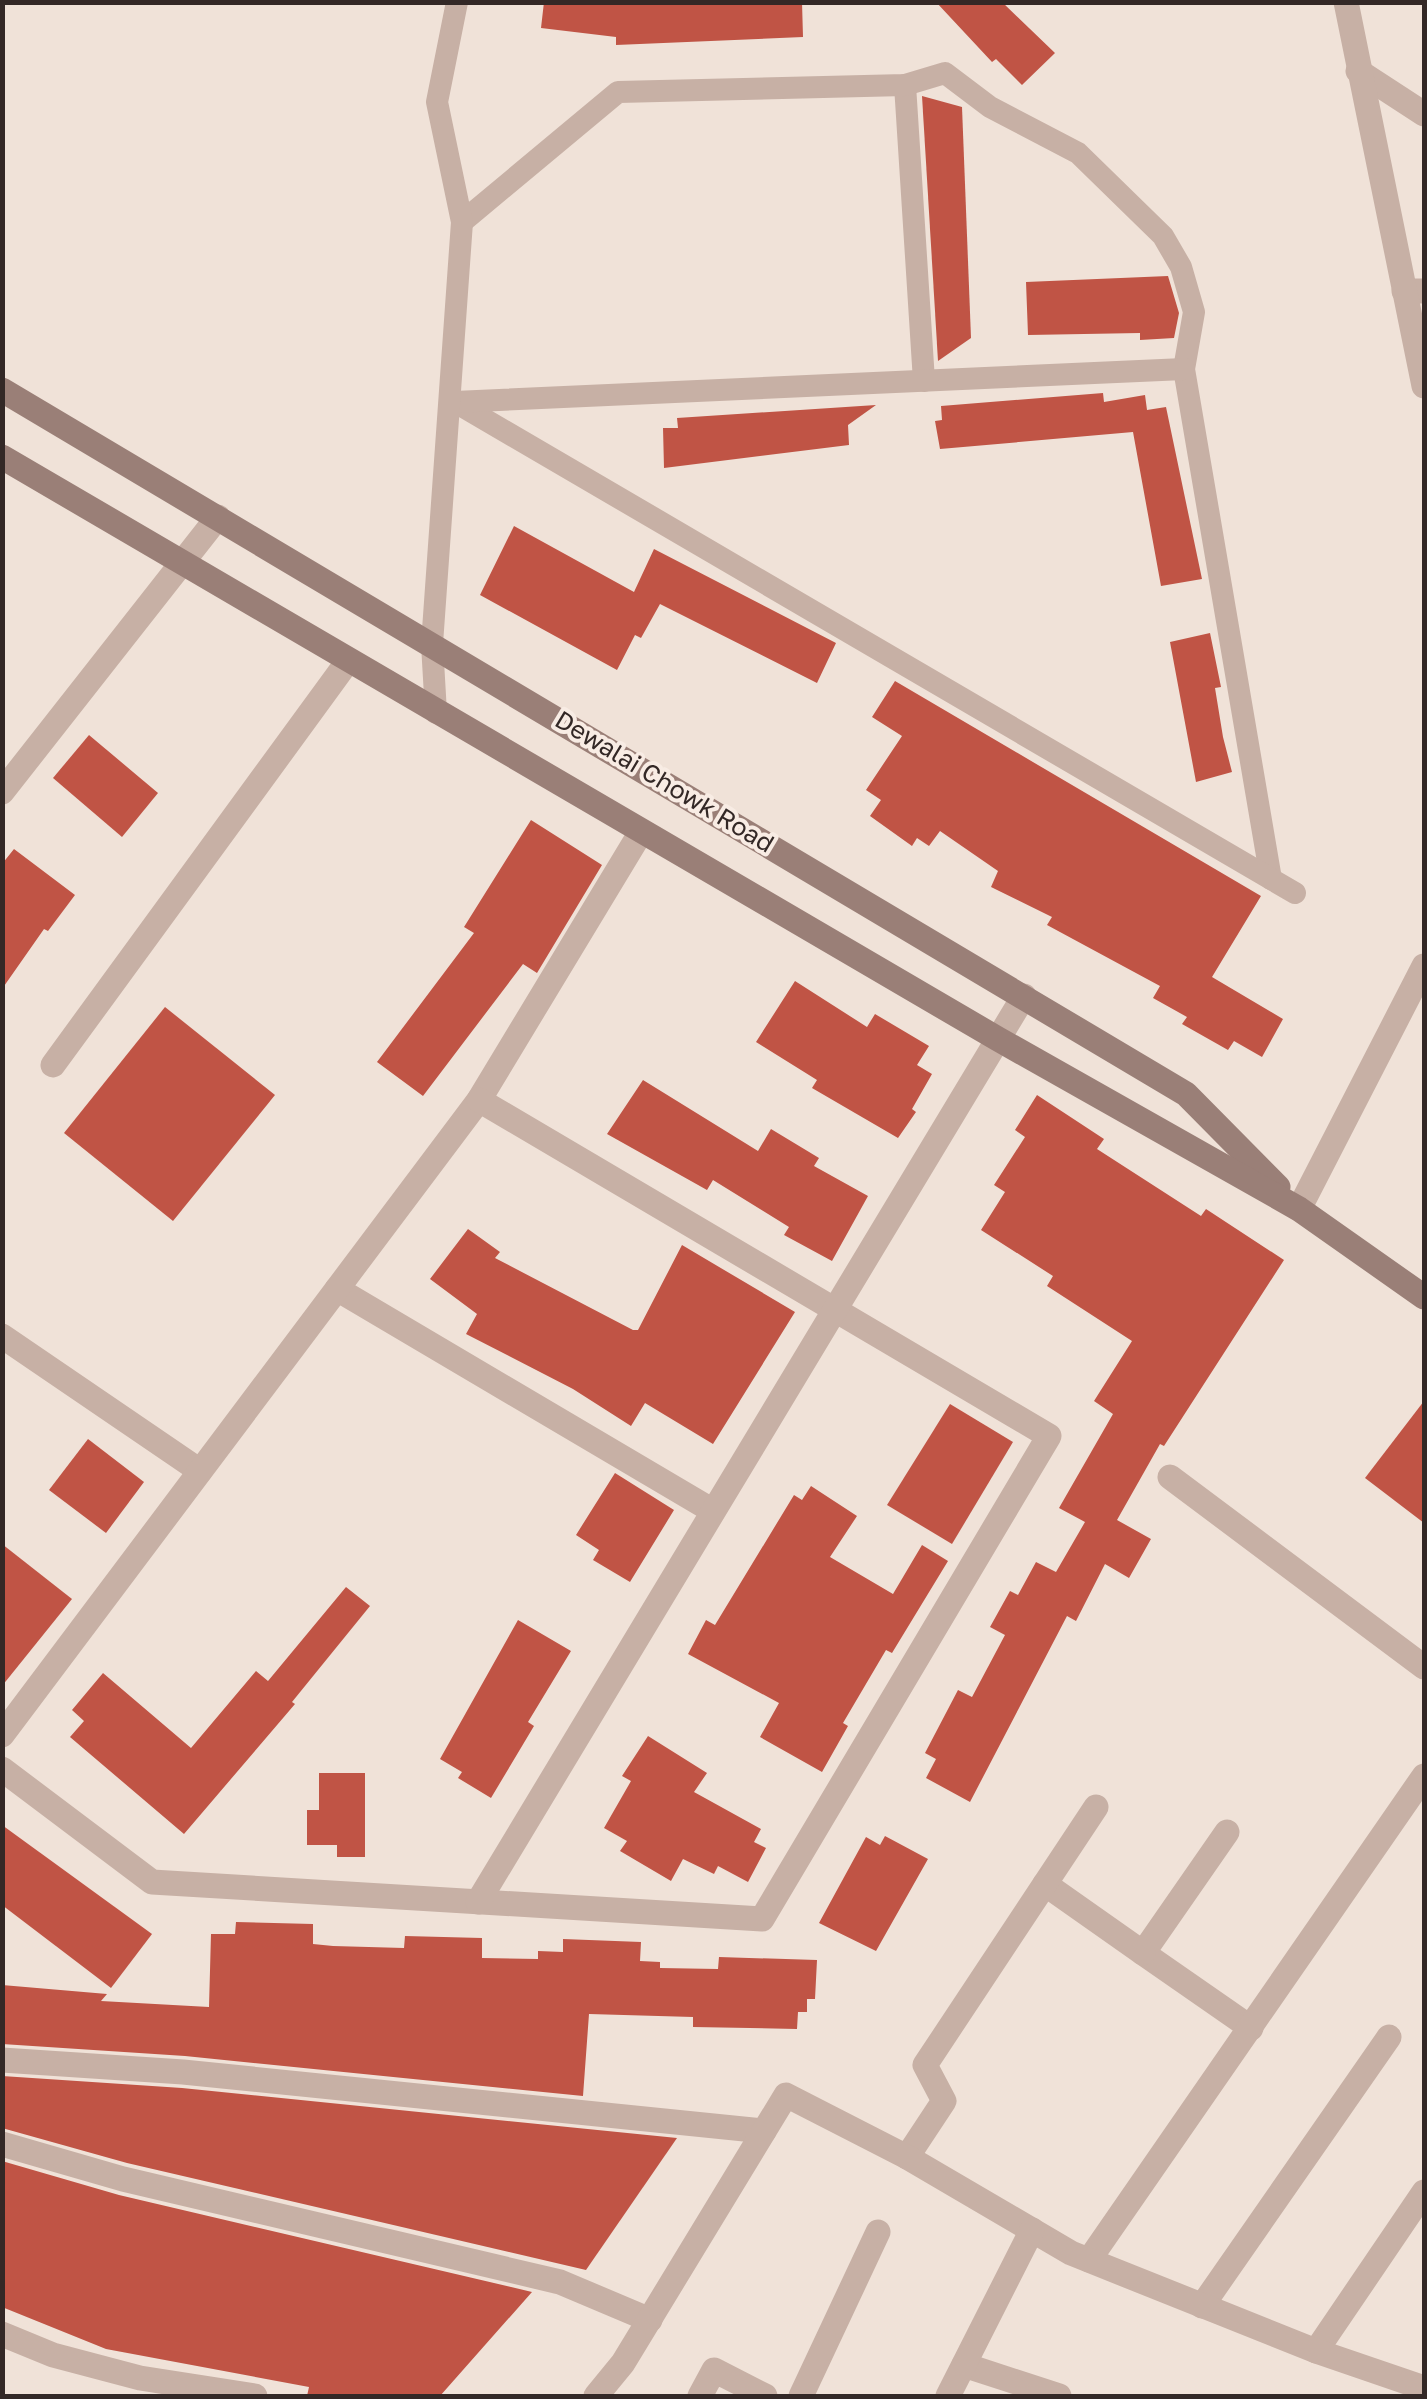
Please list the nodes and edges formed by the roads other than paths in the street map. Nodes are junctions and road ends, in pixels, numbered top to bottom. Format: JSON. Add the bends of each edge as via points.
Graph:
{"nodes":[{"id":1,"x":457,"y":2,"type":"edge"},
{"id":2,"x":1346,"y":2,"type":"edge"},
{"id":3,"x":1358,"y":72,"type":"junction"},
{"id":4,"x":905,"y":85,"type":"junction"},
{"id":5,"x":1424,"y":114,"type":"edge"},
{"id":6,"x":462,"y":222,"type":"junction"},
{"id":7,"x":1414,"y":291,"type":"edge"},
{"id":8,"x":1184,"y":369,"type":"junction"},
{"id":9,"x":924,"y":381,"type":"junction"},
{"id":10,"x":1424,"y":386,"type":"edge"},
{"id":11,"x":2,"y":390,"type":"edge"},
{"id":12,"x":2,"y":456,"type":"edge"},
{"id":13,"x":218,"y":517,"type":"junction"},
{"id":14,"x":182,"y":563,"type":"junction"},
{"id":15,"x":432,"y":644,"type":"junction"},
{"id":16,"x":348,"y":661,"type":"junction"},
{"id":17,"x":436,"y":713,"type":"junction"},
{"id":18,"x":2,"y":792,"type":"edge"},
{"id":19,"x":641,"y":832,"type":"junction"},
{"id":20,"x":1271,"y":879,"type":"junction"},
{"id":21,"x":1295,"y":893,"type":"dead end"},
{"id":22,"x":1424,"y":966,"type":"edge"},
{"id":23,"x":1024,"y":996,"type":"junction"},
{"id":24,"x":998,"y":1039,"type":"junction"},
{"id":25,"x":53,"y":1065,"type":"dead end"},
{"id":26,"x":479,"y":1100,"type":"junction"},
{"id":27,"x":1299,"y":1209,"type":"junction"},
{"id":28,"x":337,"y":1289,"type":"junction"},
{"id":29,"x":1424,"y":1297,"type":"edge"},
{"id":30,"x":835,"y":1310,"type":"junction"},
{"id":31,"x":2,"y":1336,"type":"edge"},
{"id":32,"x":200,"y":1471,"type":"junction"},
{"id":33,"x":1170,"y":1477,"type":"dead end"},
{"id":34,"x":714,"y":1511,"type":"junction"},
{"id":35,"x":1424,"y":1666,"type":"edge"},
{"id":36,"x":2,"y":1735,"type":"edge"},
{"id":37,"x":2,"y":1769,"type":"edge"},
{"id":38,"x":1424,"y":1776,"type":"edge"},
{"id":39,"x":1096,"y":1807,"type":"dead end"},
{"id":40,"x":1227,"y":1832,"type":"dead end"},
{"id":41,"x":1045,"y":1884,"type":"junction"},
{"id":42,"x":478,"y":1902,"type":"junction"},
{"id":43,"x":1143,"y":1953,"type":"junction"},
{"id":44,"x":1251,"y":2028,"type":"junction"},
{"id":45,"x":1389,"y":2038,"type":"dead end"},
{"id":46,"x":2,"y":2060,"type":"edge"},
{"id":47,"x":764,"y":2131,"type":"junction"},
{"id":48,"x":2,"y":2144,"type":"edge"},
{"id":49,"x":907,"y":2157,"type":"junction"},
{"id":50,"x":1424,"y":2192,"type":"edge"},
{"id":51,"x":1032,"y":2230,"type":"junction"},
{"id":52,"x":878,"y":2232,"type":"dead end"},
{"id":53,"x":1089,"y":2260,"type":"junction"},
{"id":54,"x":1202,"y":2306,"type":"junction"},
{"id":55,"x":650,"y":2320,"type":"junction"},
{"id":56,"x":2,"y":2334,"type":"edge"},
{"id":57,"x":1316,"y":2351,"type":"junction"},
{"id":58,"x":964,"y":2365,"type":"junction"},
{"id":59,"x":1424,"y":2388,"type":"edge"},
{"id":60,"x":185,"y":2391,"type":"edge"},
{"id":61,"x":255,"y":2396,"type":"edge"},
{"id":62,"x":596,"y":2396,"type":"edge"},
{"id":63,"x":700,"y":2396,"type":"edge"},
{"id":64,"x":765,"y":2396,"type":"edge"},
{"id":65,"x":801,"y":2396,"type":"edge"},
{"id":66,"x":948,"y":2396,"type":"edge"},
{"id":67,"x":1059,"y":2396,"type":"edge"}],
"edges":[{"from":1,"to":6,"type":"lane","via":[[437,102]]},
{"from":2,"to":3,"type":"street"},
{"from":3,"to":5,"type":"street"},
{"from":3,"to":7,"type":"street"},
{"from":4,"to":6,"type":"lane","via":[[618,92]]},
{"from":4,"to":8,"type":"lane","via":[[945,74],[990,108],[1078,153],[1135,205],[1163,236],[1188,284],[1194,312]]},
{"from":4,"to":9,"type":"lane"},
{"from":6,"to":15,"type":"lane"},
{"from":7,"to":10,"type":"street"},
{"from":8,"to":9,"type":"lane"},
{"from":8,"to":20,"type":"lane"},
{"from":9,"to":20,"type":"lane","via":[[456,402]]},
{"from":11,"to":13,"type":"main road","name":"Dewalai Chowk Road"},
{"from":12,"to":14,"type":"main road","name":"Dewalai Chowk Road"},
{"from":13,"to":14,"type":"street"},
{"from":13,"to":15,"type":"main road","name":"Dewalai Chowk Road"},
{"from":14,"to":16,"type":"main road","name":"Dewalai Chowk Road"},
{"from":14,"to":18,"type":"street"},
{"from":15,"to":17,"type":"lane"},
{"from":15,"to":23,"type":"main road","name":"Dewalai Chowk Road"},
{"from":16,"to":17,"type":"main road","name":"Dewalai Chowk Road"},
{"from":16,"to":25,"type":"street"},
{"from":17,"to":19,"type":"main road","name":"Dewalai Chowk Road"},
{"from":19,"to":24,"type":"main road","name":"Dewalai Chowk Road"},
{"from":19,"to":26,"type":"street"},
{"from":20,"to":21,"type":"lane"},
{"from":22,"to":27,"type":"street"},
{"from":23,"to":24,"type":"street"},
{"from":23,"to":27,"type":"main road","name":"Dewalai Chowk Road","via":[[1186,1094]]},
{"from":24,"to":27,"type":"main road","name":"Dewalai Chowk Road"},
{"from":24,"to":30,"type":"street"},
{"from":26,"to":28,"type":"street"},
{"from":26,"to":30,"type":"street"},
{"from":27,"to":29,"type":"main road","name":"Dewalai Chowk Road"},
{"from":28,"to":32,"type":"street"},
{"from":28,"to":34,"type":"street"},
{"from":30,"to":34,"type":"street"},
{"from":30,"to":42,"type":"street","via":[[1048,1436],[762,1919]]},
{"from":31,"to":32,"type":"street"},
{"from":32,"to":36,"type":"street"},
{"from":33,"to":35,"type":"street"},
{"from":34,"to":42,"type":"street"},
{"from":37,"to":42,"type":"street","via":[[152,1882]]},
{"from":38,"to":44,"type":"street"},
{"from":39,"to":41,"type":"street"},
{"from":40,"to":43,"type":"street"},
{"from":41,"to":43,"type":"street"},
{"from":41,"to":49,"type":"street","via":[[925,2065],[944,2100]]},
{"from":43,"to":44,"type":"street"},
{"from":44,"to":53,"type":"street"},
{"from":45,"to":54,"type":"street"},
{"from":46,"to":47,"type":"street"},
{"from":47,"to":49,"type":"street","via":[[786,2095]]},
{"from":47,"to":55,"type":"street"},
{"from":48,"to":55,"type":"street","via":[[560,2282]]},
{"from":49,"to":51,"type":"street"},
{"from":50,"to":57,"type":"street"},
{"from":51,"to":53,"type":"street"},
{"from":51,"to":58,"type":"street"},
{"from":52,"to":65,"type":"street"},
{"from":53,"to":54,"type":"street"},
{"from":54,"to":57,"type":"street"},
{"from":55,"to":62,"type":"street"},
{"from":56,"to":60,"type":"street","via":[[53,2356]]},
{"from":57,"to":59,"type":"street"},
{"from":58,"to":66,"type":"street"},
{"from":58,"to":67,"type":"street"},
{"from":60,"to":61,"type":"street"},
{"from":63,"to":64,"type":"street","via":[[714,2370]]}]}
